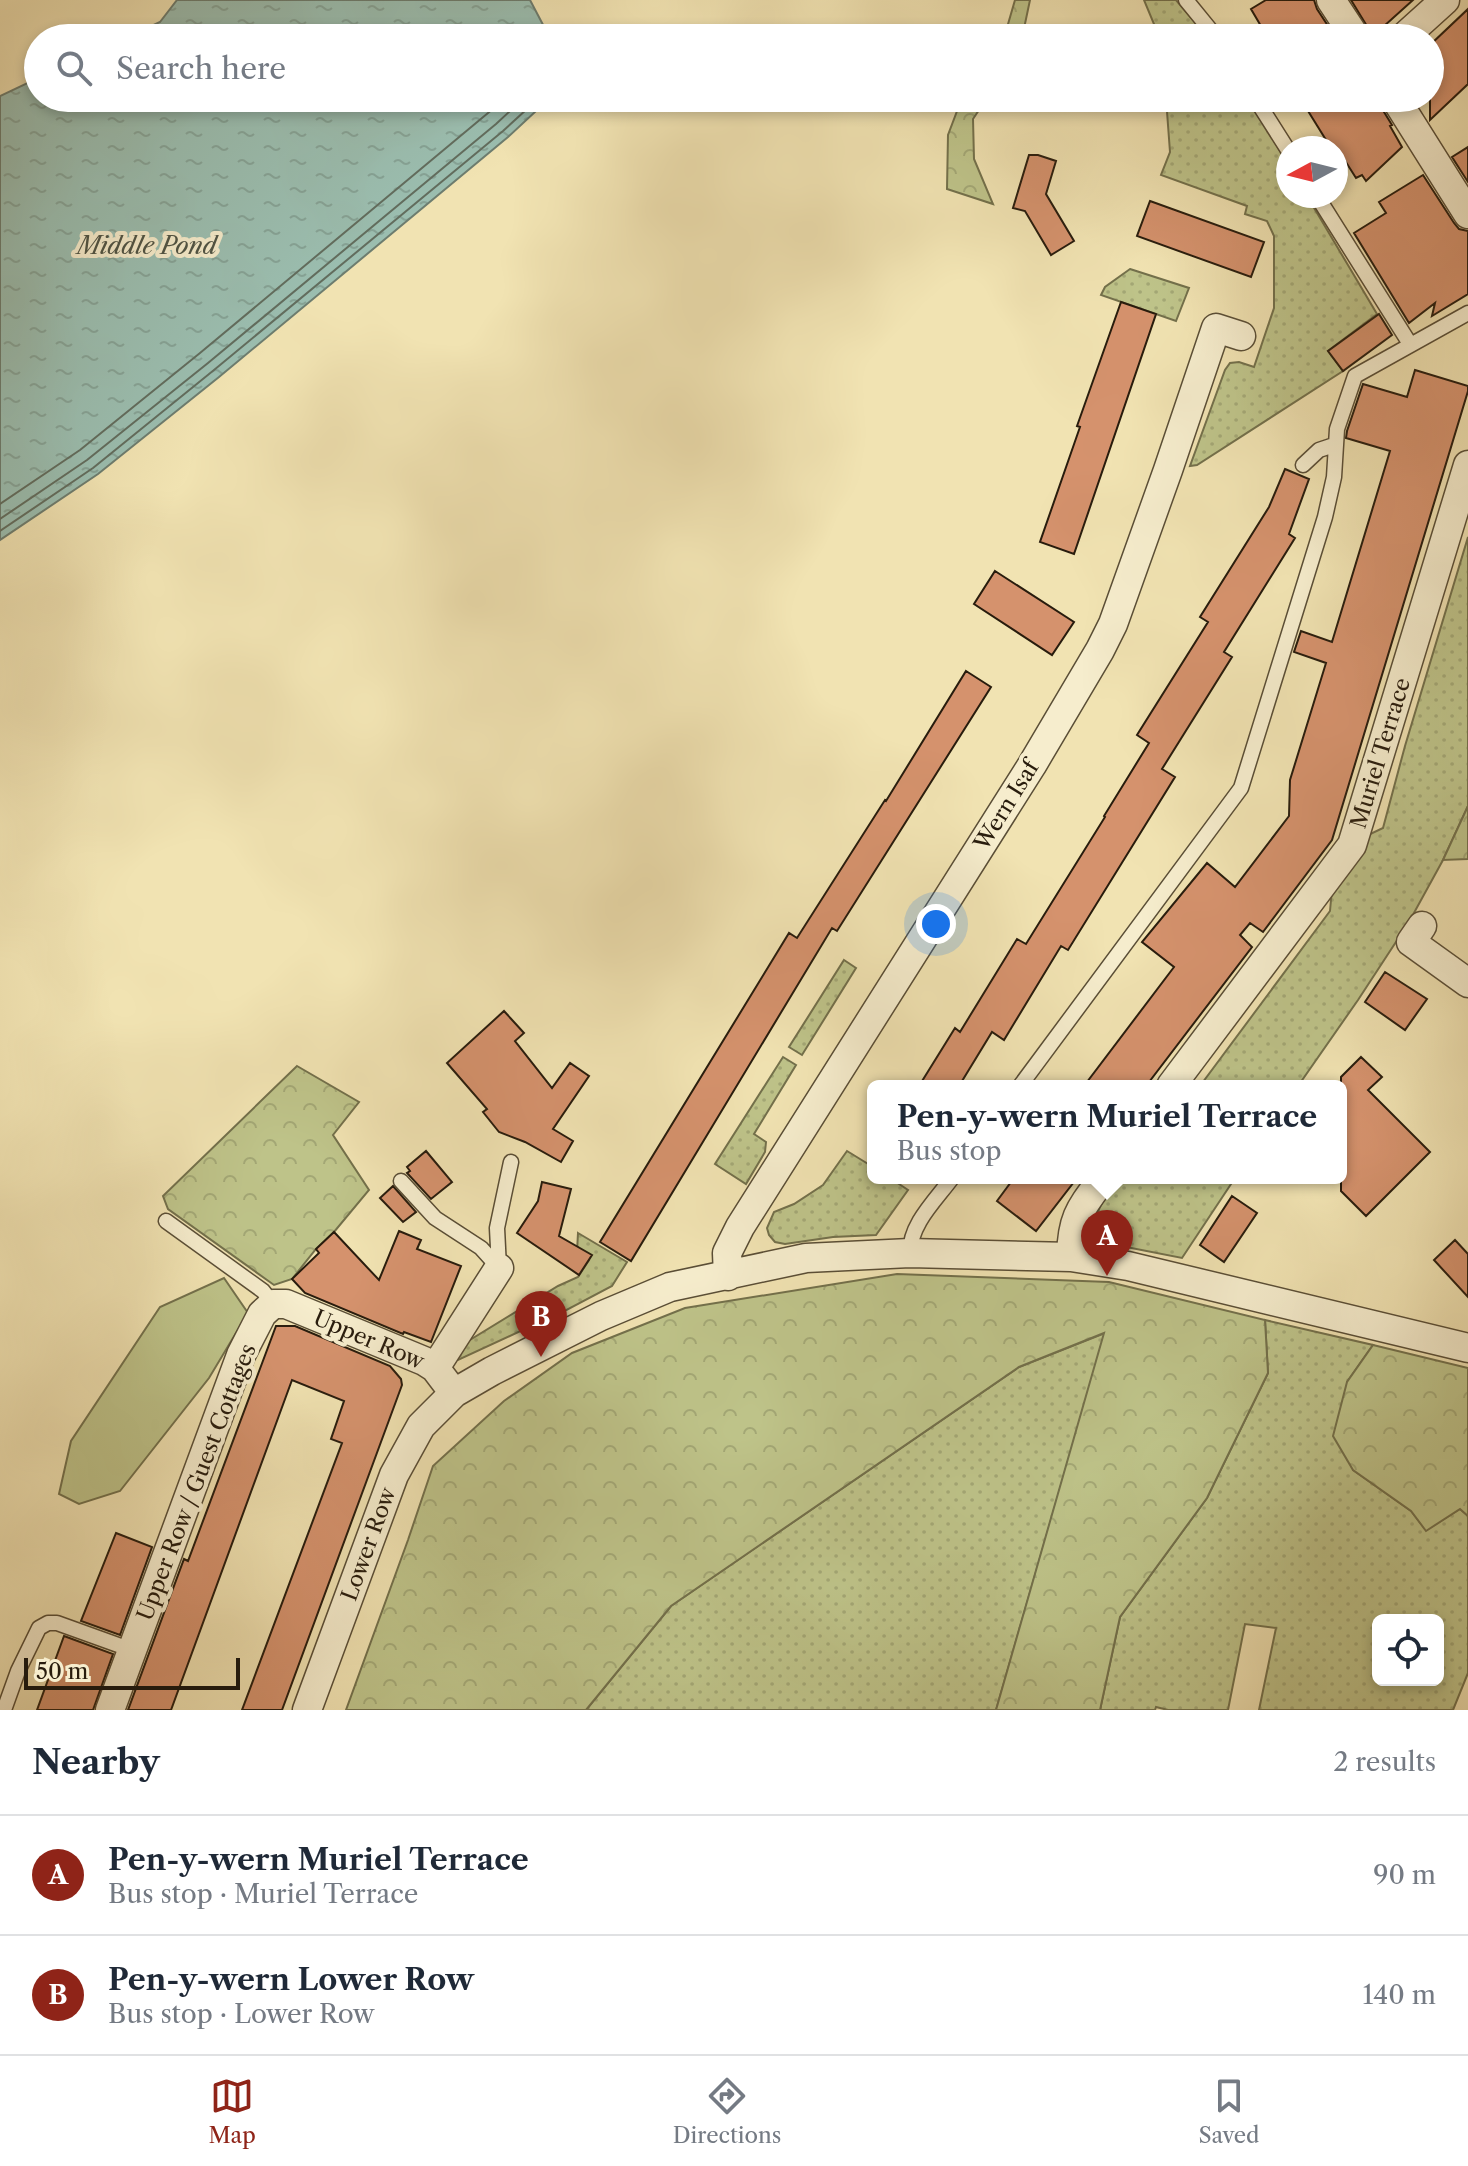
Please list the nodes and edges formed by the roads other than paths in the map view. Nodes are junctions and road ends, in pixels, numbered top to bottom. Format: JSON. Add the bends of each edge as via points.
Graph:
{"nodes":[{"id":1,"x":1186,"y":0,"type":"edge"},
{"id":2,"x":1331,"y":0,"type":"edge"},
{"id":3,"x":1445,"y":0,"type":"edge"},
{"id":4,"x":1206,"y":24,"type":"edge"},
{"id":5,"x":1347,"y":24,"type":"edge"},
{"id":6,"x":1418,"y":24,"type":"edge"},
{"id":7,"x":1264,"y":112,"type":"edge"},
{"id":8,"x":1404,"y":112,"type":"edge"},
{"id":9,"x":1279,"y":136,"type":"edge"},
{"id":10,"x":1325,"y":208,"type":"edge"},
{"id":11,"x":1468,"y":214,"type":"edge"},
{"id":12,"x":1468,"y":313,"type":"edge"},
{"id":13,"x":1241,"y":336,"type":"dead end"},
{"id":14,"x":1410,"y":344,"type":"junction"},
{"id":15,"x":1334,"y":445,"type":"junction"},
{"id":16,"x":1303,"y":465,"type":"dead end"},
{"id":17,"x":1468,"y":465,"type":"edge"},
{"id":18,"x":1422,"y":926,"type":"dead end"},
{"id":19,"x":1468,"y":983,"type":"edge"},
{"id":20,"x":1024,"y":1080,"type":"edge"},
{"id":21,"x":1176,"y":1080,"type":"edge"},
{"id":22,"x":511,"y":1162,"type":"dead end"},
{"id":23,"x":401,"y":1181,"type":"dead end"},
{"id":24,"x":948,"y":1184,"type":"edge"},
{"id":25,"x":1098,"y":1184,"type":"edge"},
{"id":26,"x":166,"y":1221,"type":"dead end"},
{"id":27,"x":910,"y":1253,"type":"junction"},
{"id":28,"x":1071,"y":1257,"type":"junction"},
{"id":29,"x":499,"y":1268,"type":"junction"},
{"id":30,"x":728,"y":1276,"type":"junction"},
{"id":31,"x":273,"y":1304,"type":"junction"},
{"id":32,"x":1468,"y":1348,"type":"edge"},
{"id":33,"x":435,"y":1368,"type":"junction"},
{"id":34,"x":454,"y":1393,"type":"junction"},
{"id":35,"x":132,"y":1650,"type":"junction"},
{"id":36,"x":4,"y":1710,"type":"edge"},
{"id":37,"x":110,"y":1710,"type":"edge"},
{"id":38,"x":307,"y":1710,"type":"edge"}],
"edges":[{"from":1,"to":4,"type":"lane"},
{"from":2,"to":5,"type":"street"},
{"from":3,"to":6,"type":"street"},
{"from":7,"to":9,"type":"lane"},
{"from":8,"to":11,"type":"street"},
{"from":10,"to":14,"type":"lane"},
{"from":12,"to":14,"type":"lane"},
{"from":13,"to":30,"type":"street","name":"Wern Isaf","via":[[1216,328],[1149,526],[1100,650],[740,1227],[727,1253]]},
{"from":14,"to":15,"type":"lane","via":[[1355,376]]},
{"from":15,"to":16,"type":"lane"},
{"from":15,"to":20,"type":"lane","via":[[1325,517],[1241,788]]},
{"from":17,"to":21,"type":"street","name":"Muriel Terrace","via":[[1352,845]]},
{"from":18,"to":19,"type":"street","via":[[1411,942]]},
{"from":22,"to":29,"type":"lane","via":[[497,1228]]},
{"from":23,"to":29,"type":"lane","via":[[435,1218],[481,1248]]},
{"from":24,"to":27,"type":"lane","via":[[916,1226]]},
{"from":25,"to":28,"type":"street","via":[[1074,1222]]},
{"from":26,"to":31,"type":"lane","via":[[263,1291]]},
{"from":27,"to":28,"type":"street","name":"Lower Row"},
{"from":27,"to":30,"type":"street","name":"Lower Row","via":[[806,1258]]},
{"from":28,"to":32,"type":"street","name":"Lower Row"},
{"from":29,"to":33,"type":"street"},
{"from":30,"to":34,"type":"street","name":"Lower Row","via":[[670,1287],[614,1310]]},
{"from":31,"to":33,"type":"street","name":"Upper Row","via":[[286,1304]]},
{"from":31,"to":35,"type":"street","name":"Upper Row / Guest Cottages","via":[[262,1314],[241,1355]]},
{"from":33,"to":34,"type":"street","name":"Upper Row"},
{"from":34,"to":38,"type":"street","name":"Lower Row","via":[[421,1426],[394,1475]]},
{"from":35,"to":36,"type":"lane","via":[[48,1623],[39,1628]]},
{"from":35,"to":37,"type":"street","name":"Upper Row / Guest Cottages"}]}
